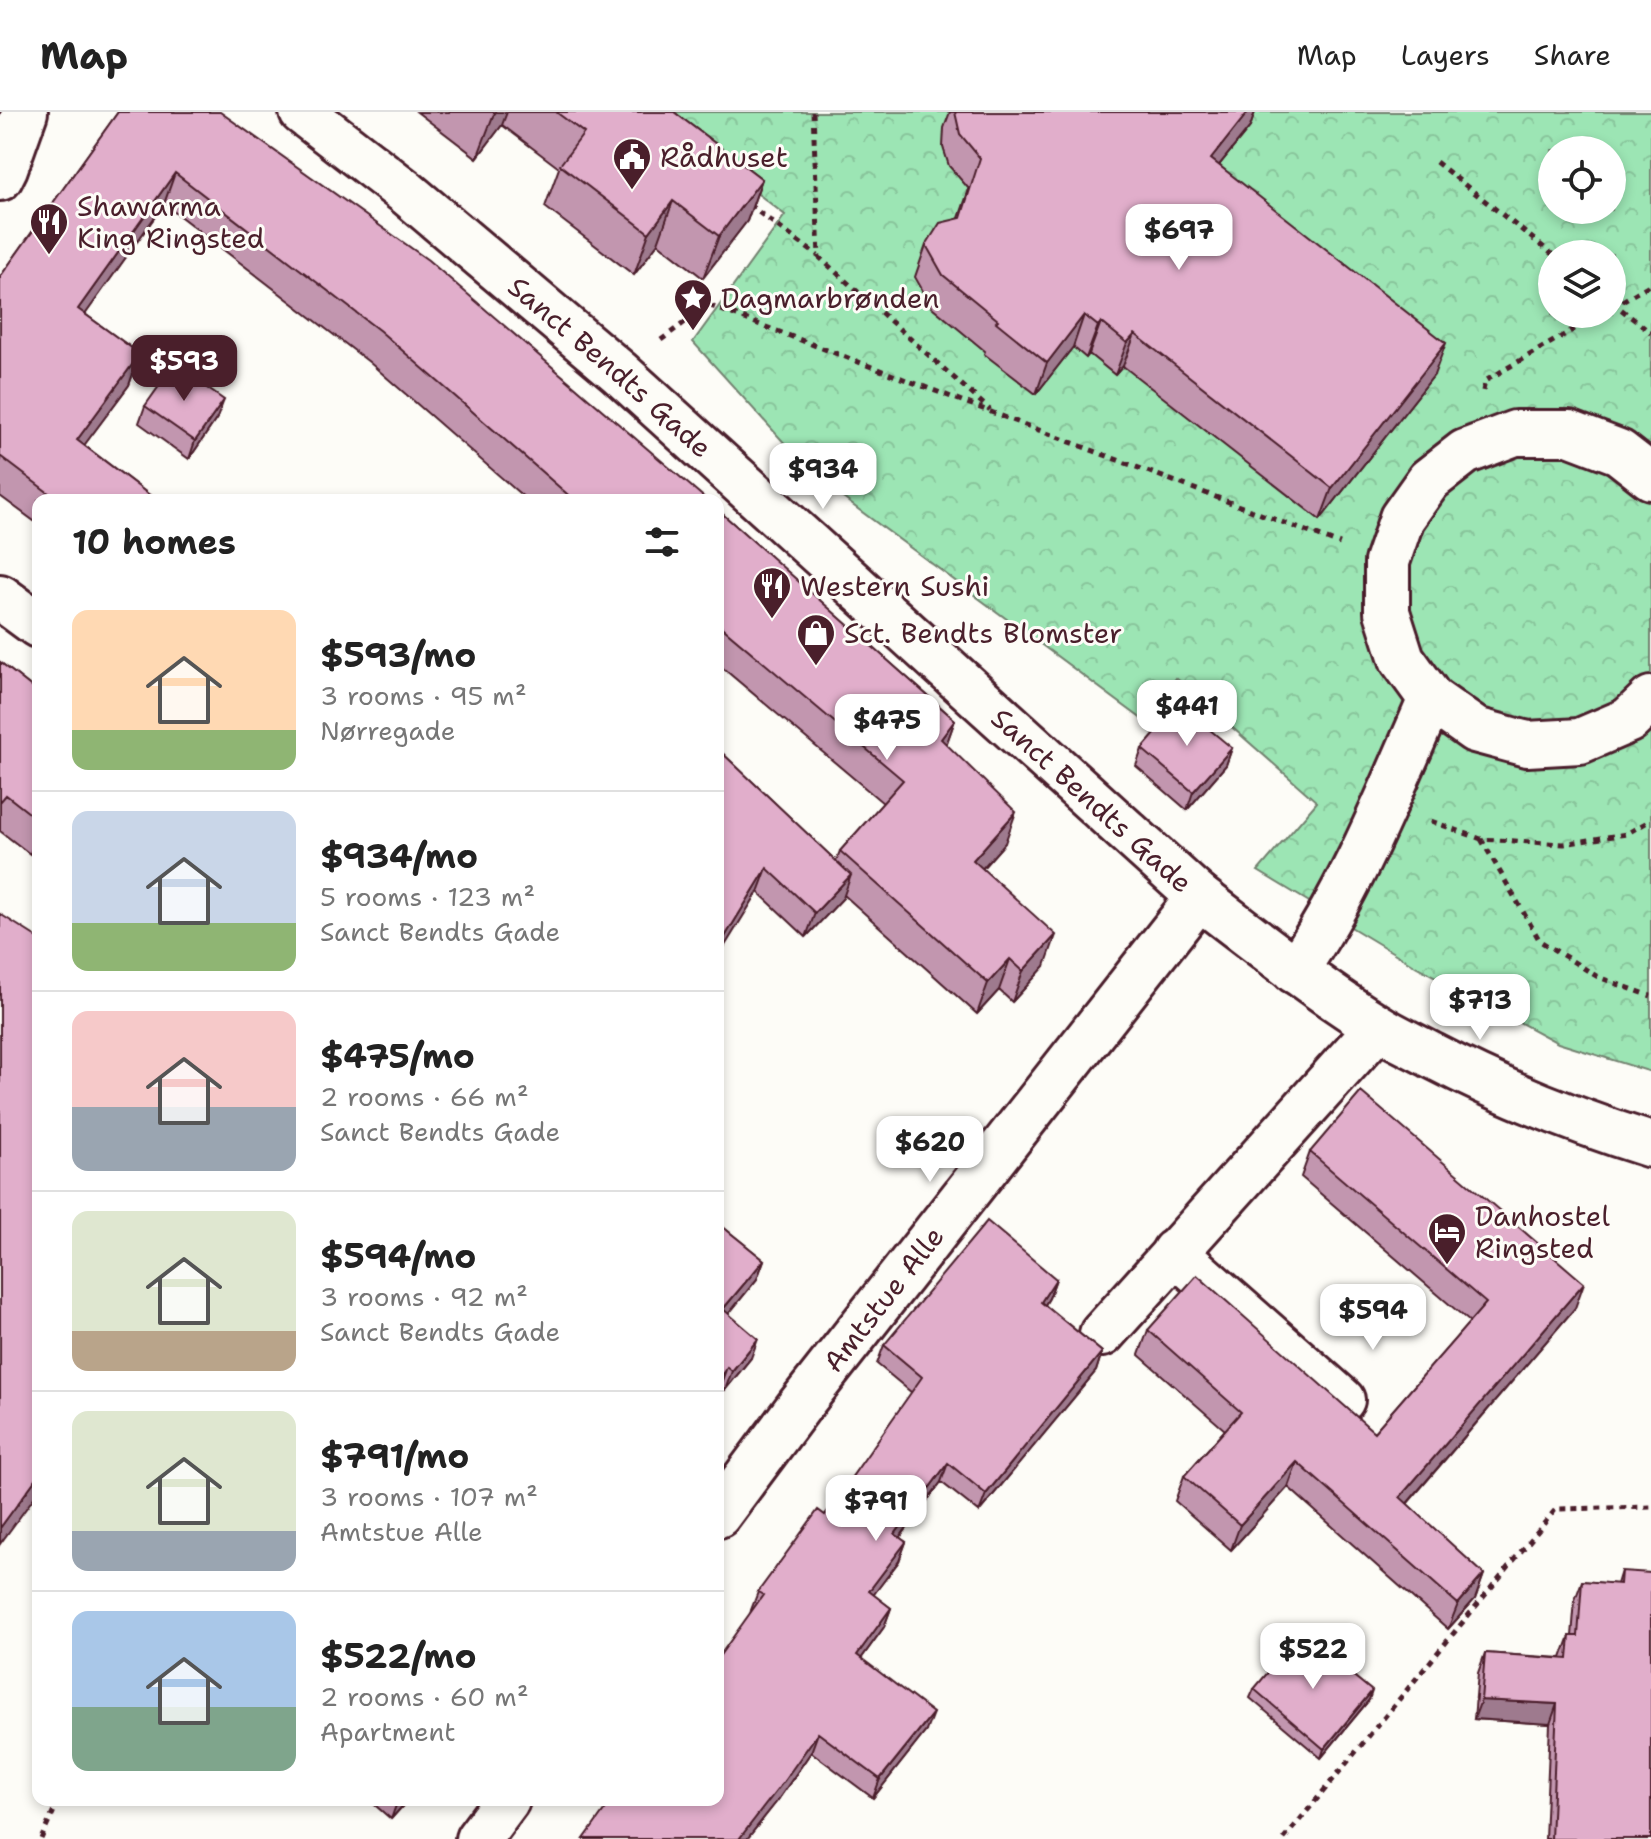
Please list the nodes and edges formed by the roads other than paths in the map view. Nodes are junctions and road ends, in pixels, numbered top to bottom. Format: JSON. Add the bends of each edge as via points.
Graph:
{"nodes":[{"id":1,"x":25,"y":112,"type":"edge"},
{"id":2,"x":302,"y":112,"type":"edge"},
{"id":3,"x":0,"y":178,"type":"edge"},
{"id":4,"x":1651,"y":477,"type":"edge"},
{"id":5,"x":0,"y":597,"type":"edge"},
{"id":6,"x":32,"y":621,"type":"edge"},
{"id":7,"x":1431,"y":699,"type":"junction"},
{"id":8,"x":1651,"y":699,"type":"edge"},
{"id":9,"x":1199,"y":897,"type":"junction"},
{"id":10,"x":1295,"y":971,"type":"junction"},
{"id":11,"x":1378,"y":1027,"type":"junction"},
{"id":12,"x":1651,"y":1145,"type":"edge"},
{"id":13,"x":1174,"y":1252,"type":"junction"},
{"id":14,"x":1102,"y":1334,"type":"dead end"},
{"id":15,"x":1342,"y":1400,"type":"edge"},
{"id":16,"x":724,"y":1507,"type":"edge"},
{"id":17,"x":503,"y":1806,"type":"edge"},
{"id":18,"x":478,"y":1839,"type":"edge"}],
"edges":[{"from":1,"to":3,"type":"street"},
{"from":2,"to":9,"type":"street","name":"Sanct Bendts Gade","via":[[619,372]]},
{"from":4,"to":7,"type":"street","via":[[1619,452],[1569,433],[1515,433],[1465,452],[1429,480],[1402,518],[1387,562],[1387,612],[1402,659]]},
{"from":5,"to":6,"type":"street"},
{"from":7,"to":8,"type":"street","via":[[1475,730],[1527,744],[1580,741],[1629,720]]},
{"from":7,"to":10,"type":"street","via":[[1321,933]]},
{"from":9,"to":10,"type":"street","name":"Sanct Bendts Gade"},
{"from":9,"to":16,"type":"street","name":"Amtstue Alle"},
{"from":10,"to":11,"type":"street","name":"Sanct Bendts Gade"},
{"from":11,"to":12,"type":"street","name":"Sanct Bendts Gade","via":[[1531,1103]]},
{"from":11,"to":13,"type":"street"},
{"from":13,"to":14,"type":"street"},
{"from":13,"to":15,"type":"street"},
{"from":17,"to":18,"type":"street"}]}
